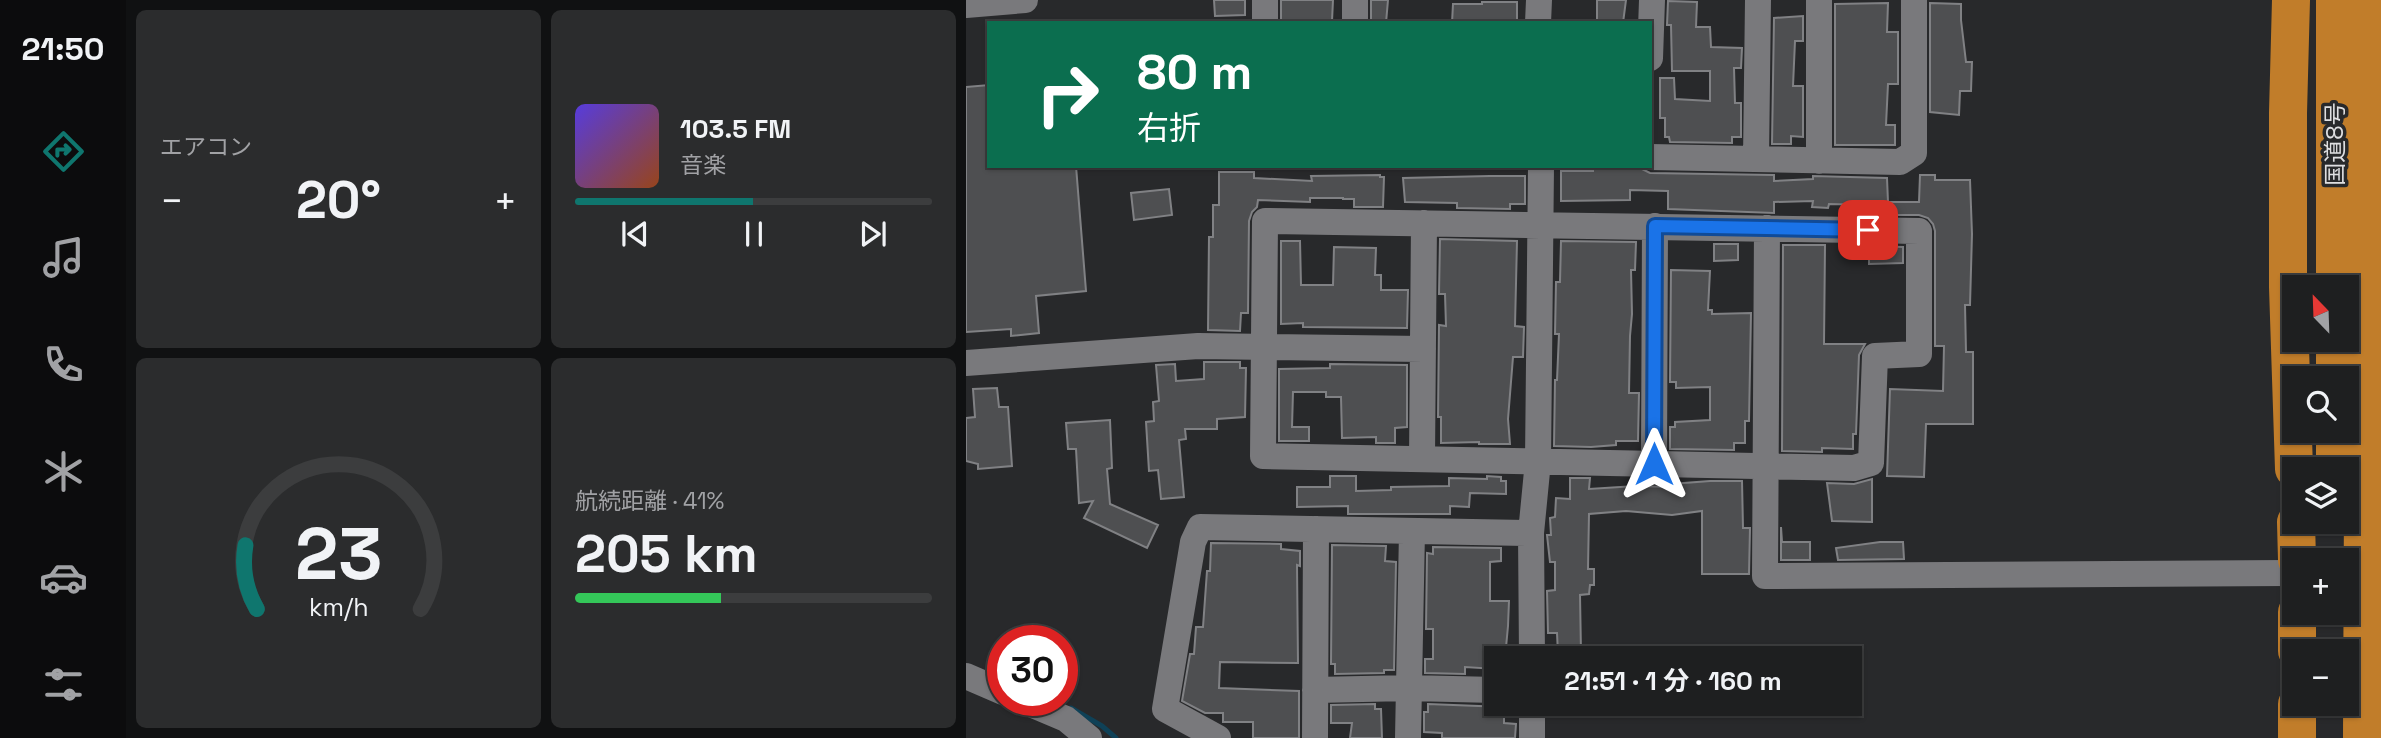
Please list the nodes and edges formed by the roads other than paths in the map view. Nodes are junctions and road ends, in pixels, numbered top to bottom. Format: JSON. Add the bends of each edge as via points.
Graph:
{"nodes":[{"id":1,"x":1025,"y":0,"type":"edge"},
{"id":2,"x":1265,"y":0,"type":"edge"},
{"id":3,"x":1355,"y":0,"type":"edge"},
{"id":4,"x":1539,"y":0,"type":"edge"},
{"id":5,"x":1652,"y":0,"type":"edge"},
{"id":6,"x":1758,"y":0,"type":"edge"},
{"id":7,"x":1819,"y":0,"type":"edge"},
{"id":8,"x":1913,"y":0,"type":"edge"},
{"id":9,"x":2291,"y":0,"type":"edge"},
{"id":10,"x":2310,"y":0,"type":"edge"},
{"id":11,"x":2335,"y":0,"type":"edge"},
{"id":12,"x":2365,"y":0,"type":"edge"},
{"id":13,"x":966,"y":5,"type":"edge"},
{"id":14,"x":1265,"y":21,"type":"edge"},
{"id":15,"x":1355,"y":21,"type":"edge"},
{"id":16,"x":1538,"y":21,"type":"edge"},
{"id":17,"x":1651,"y":21,"type":"edge"},
{"id":18,"x":1652,"y":157,"type":"edge"},
{"id":19,"x":1756,"y":159,"type":"junction"},
{"id":20,"x":1819,"y":161,"type":"junction"},
{"id":21,"x":1541,"y":168,"type":"edge"},
{"id":22,"x":1424,"y":223,"type":"junction"},
{"id":23,"x":1541,"y":225,"type":"junction"},
{"id":24,"x":1655,"y":226,"type":"junction"},
{"id":25,"x":1767,"y":228,"type":"junction"},
{"id":26,"x":2288,"y":275,"type":"edge"},
{"id":27,"x":2304,"y":275,"type":"edge"},
{"id":28,"x":2335,"y":275,"type":"edge"},
{"id":29,"x":1264,"y":346,"type":"junction"},
{"id":30,"x":1423,"y":349,"type":"junction"},
{"id":31,"x":2293,"y":352,"type":"edge"},
{"id":32,"x":966,"y":363,"type":"edge"},
{"id":33,"x":2294,"y":457,"type":"edge"},
{"id":34,"x":1422,"y":459,"type":"junction"},
{"id":35,"x":1538,"y":461,"type":"junction"},
{"id":36,"x":1654,"y":464,"type":"junction"},
{"id":37,"x":1767,"y":466,"type":"junction"},
{"id":38,"x":1316,"y":529,"type":"junction"},
{"id":39,"x":1412,"y":531,"type":"junction"},
{"id":40,"x":1531,"y":533,"type":"junction"},
{"id":41,"x":2282,"y":573,"type":"edge"},
{"id":42,"x":1532,"y":646,"type":"edge"},
{"id":43,"x":966,"y":676,"type":"edge"},
{"id":44,"x":987,"y":685,"type":"edge"},
{"id":45,"x":1409,"y":688,"type":"junction"},
{"id":46,"x":1315,"y":690,"type":"junction"},
{"id":47,"x":1484,"y":690,"type":"edge"},
{"id":48,"x":1059,"y":716,"type":"edge"},
{"id":49,"x":1532,"y":716,"type":"edge"},
{"id":50,"x":2297,"y":716,"type":"edge"},
{"id":51,"x":2336,"y":716,"type":"edge"},
{"id":52,"x":1090,"y":738,"type":"edge"},
{"id":53,"x":1218,"y":738,"type":"edge"},
{"id":54,"x":1315,"y":738,"type":"edge"},
{"id":55,"x":1408,"y":738,"type":"edge"},
{"id":56,"x":1532,"y":738,"type":"edge"},
{"id":57,"x":2297,"y":738,"type":"edge"},
{"id":58,"x":2336,"y":738,"type":"edge"},
{"id":59,"x":2362,"y":738,"type":"edge"}],
"edges":[{"from":1,"to":13,"type":"street"},
{"from":2,"to":14,"type":"street"},
{"from":3,"to":15,"type":"street"},
{"from":4,"to":16,"type":"street"},
{"from":5,"to":17,"type":"street"},
{"from":6,"to":19,"type":"street"},
{"from":7,"to":20,"type":"street"},
{"from":8,"to":20,"type":"street","via":[[1914,153],[1900,162]]},
{"from":9,"to":26,"type":"highway"},
{"from":10,"to":27,"type":"highway"},
{"from":11,"to":28,"type":"highway","name":"国道8号"},
{"from":12,"to":59,"type":"highway","name":"国道8号"},
{"from":18,"to":19,"type":"street"},
{"from":19,"to":20,"type":"street"},
{"from":21,"to":23,"type":"street"},
{"from":22,"to":23,"type":"street"},
{"from":22,"to":29,"type":"street","via":[[1265,221]]},
{"from":22,"to":30,"type":"street"},
{"from":23,"to":24,"type":"street"},
{"from":23,"to":35,"type":"street"},
{"from":24,"to":25,"type":"street"},
{"from":24,"to":36,"type":"street"},
{"from":25,"to":37,"type":"street"},
{"from":25,"to":37,"type":"street","via":[[1919,230],[1919,354],[1875,356],[1871,463],[1854,468]]},
{"from":29,"to":30,"type":"street"},
{"from":29,"to":32,"type":"street","via":[[1198,346]]},
{"from":29,"to":34,"type":"street","via":[[1263,456]]},
{"from":30,"to":34,"type":"street"},
{"from":31,"to":33,"type":"highway"},
{"from":34,"to":35,"type":"street"},
{"from":35,"to":36,"type":"street"},
{"from":35,"to":40,"type":"street"},
{"from":36,"to":37,"type":"street"},
{"from":37,"to":41,"type":"street","via":[[1765,576]]},
{"from":38,"to":39,"type":"street"},
{"from":38,"to":46,"type":"street"},
{"from":38,"to":53,"type":"street","via":[[1200,527],[1165,709]]},
{"from":39,"to":40,"type":"street"},
{"from":39,"to":45,"type":"street"},
{"from":40,"to":42,"type":"street"},
{"from":43,"to":44,"type":"street"},
{"from":45,"to":46,"type":"street"},
{"from":45,"to":47,"type":"street"},
{"from":45,"to":55,"type":"street"},
{"from":46,"to":54,"type":"street"},
{"from":48,"to":52,"type":"street"},
{"from":49,"to":56,"type":"street"},
{"from":50,"to":57,"type":"highway"},
{"from":51,"to":58,"type":"highway"}]}
